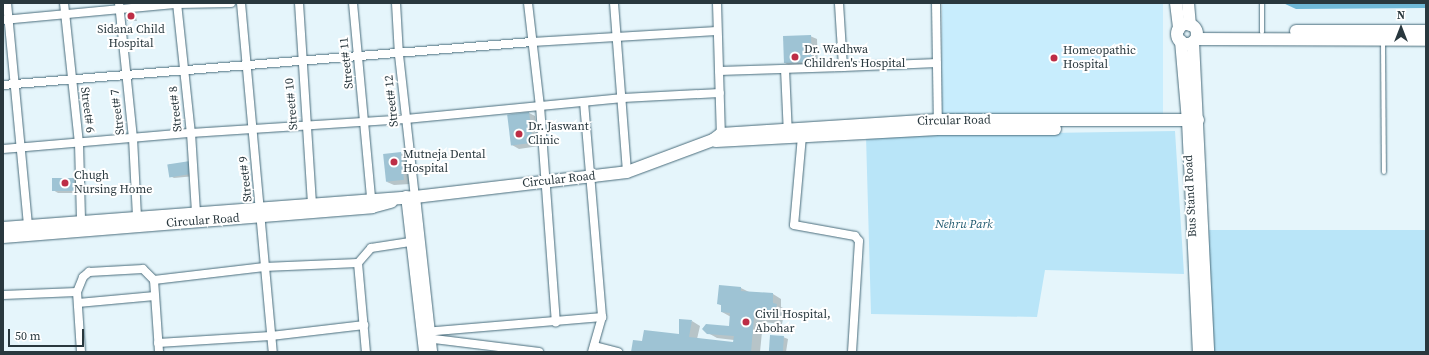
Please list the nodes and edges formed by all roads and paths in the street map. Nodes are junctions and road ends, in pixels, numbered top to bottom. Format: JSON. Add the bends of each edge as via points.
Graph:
{"nodes":[{"id":1,"x":7,"y":3,"type":"edge"},
{"id":2,"x":64,"y":3,"type":"edge"},
{"id":3,"x":231,"y":3,"type":"edge"},
{"id":4,"x":241,"y":3,"type":"edge"},
{"id":5,"x":299,"y":3,"type":"edge"},
{"id":6,"x":353,"y":3,"type":"edge"},
{"id":7,"x":396,"y":3,"type":"edge"},
{"id":8,"x":528,"y":3,"type":"edge"},
{"id":9,"x":614,"y":3,"type":"edge"},
{"id":10,"x":717,"y":3,"type":"edge"},
{"id":11,"x":839,"y":3,"type":"edge"},
{"id":12,"x":936,"y":3,"type":"edge"},
{"id":13,"x":1176,"y":3,"type":"edge"},
{"id":14,"x":1188,"y":3,"type":"edge"},
{"id":15,"x":1262,"y":3,"type":"edge"},
{"id":16,"x":177,"y":4,"type":"edge"},
{"id":17,"x":119,"y":6,"type":"edge"},
{"id":18,"x":65,"y":15,"type":"junction"},
{"id":19,"x":6,"y":19,"type":"edge"},
{"id":20,"x":717,"y":31,"type":"junction"},
{"id":21,"x":1426,"y":31,"type":"edge"},
{"id":22,"x":1262,"y":32,"type":"junction"},
{"id":23,"x":1189,"y":34,"type":"junction"},
{"id":24,"x":617,"y":36,"type":"junction"},
{"id":25,"x":1383,"y":40,"type":"junction"},
{"id":26,"x":1426,"y":40,"type":"edge"},
{"id":27,"x":532,"y":42,"type":"junction"},
{"id":28,"x":399,"y":55,"type":"junction"},
{"id":29,"x":358,"y":57,"type":"junction"},
{"id":30,"x":301,"y":61,"type":"junction"},
{"id":31,"x":937,"y":63,"type":"junction"},
{"id":32,"x":246,"y":67,"type":"junction"},
{"id":33,"x":843,"y":67,"type":"junction"},
{"id":34,"x":785,"y":69,"type":"junction"},
{"id":35,"x":184,"y":70,"type":"junction"},
{"id":36,"x":719,"y":71,"type":"junction"},
{"id":37,"x":125,"y":75,"type":"junction"},
{"id":38,"x":71,"y":80,"type":"junction"},
{"id":39,"x":16,"y":84,"type":"junction"},
{"id":40,"x":3,"y":85,"type":"edge"},
{"id":41,"x":720,"y":93,"type":"junction"},
{"id":42,"x":623,"y":98,"type":"junction"},
{"id":43,"x":584,"y":102,"type":"junction"},
{"id":44,"x":540,"y":106,"type":"junction"},
{"id":45,"x":406,"y":120,"type":"junction"},
{"id":46,"x":365,"y":121,"type":"junction"},
{"id":47,"x":938,"y":124,"type":"junction"},
{"id":48,"x":306,"y":125,"type":"junction"},
{"id":49,"x":1193,"y":125,"type":"junction"},
{"id":50,"x":252,"y":128,"type":"junction"},
{"id":51,"x":191,"y":133,"type":"junction"},
{"id":52,"x":788,"y":133,"type":"junction"},
{"id":53,"x":802,"y":136,"type":"junction"},
{"id":54,"x":717,"y":137,"type":"junction"},
{"id":55,"x":133,"y":138,"type":"junction"},
{"id":56,"x":79,"y":143,"type":"junction"},
{"id":57,"x":22,"y":147,"type":"junction"},
{"id":58,"x":3,"y":149,"type":"edge"},
{"id":59,"x":627,"y":172,"type":"junction"},
{"id":60,"x":1384,"y":172,"type":"dead end"},
{"id":61,"x":591,"y":176,"type":"junction"},
{"id":62,"x":546,"y":181,"type":"junction"},
{"id":63,"x":407,"y":197,"type":"junction"},
{"id":64,"x":371,"y":198,"type":"junction"},
{"id":65,"x":312,"y":203,"type":"junction"},
{"id":66,"x":196,"y":212,"type":"junction"},
{"id":67,"x":261,"y":213,"type":"junction"},
{"id":68,"x":137,"y":218,"type":"junction"},
{"id":69,"x":81,"y":221,"type":"junction"},
{"id":70,"x":28,"y":225,"type":"junction"},
{"id":71,"x":3,"y":228,"type":"edge"},
{"id":72,"x":3,"y":237,"type":"edge"},
{"id":73,"x":414,"y":242,"type":"junction"},
{"id":74,"x":358,"y":263,"type":"junction"},
{"id":75,"x":264,"y":267,"type":"junction"},
{"id":76,"x":154,"y":280,"type":"junction"},
{"id":77,"x":77,"y":292,"type":"junction"},
{"id":78,"x":3,"y":295,"type":"edge"},
{"id":79,"x":156,"y":296,"type":"junction"},
{"id":80,"x":78,"y":303,"type":"junction"},
{"id":81,"x":602,"y":317,"type":"junction"},
{"id":82,"x":556,"y":322,"type":"junction"},
{"id":83,"x":364,"y":325,"type":"junction"},
{"id":84,"x":426,"y":335,"type":"junction"},
{"id":85,"x":272,"y":336,"type":"junction"},
{"id":86,"x":158,"y":343,"type":"junction"},
{"id":87,"x":593,"y":349,"type":"edge"},
{"id":88,"x":81,"y":352,"type":"edge"},
{"id":89,"x":159,"y":352,"type":"edge"},
{"id":90,"x":272,"y":352,"type":"edge"},
{"id":91,"x":366,"y":352,"type":"edge"},
{"id":92,"x":424,"y":352,"type":"edge"},
{"id":93,"x":432,"y":352,"type":"edge"},
{"id":94,"x":538,"y":352,"type":"edge"},
{"id":95,"x":618,"y":352,"type":"edge"},
{"id":96,"x":852,"y":352,"type":"edge"},
{"id":97,"x":1199,"y":352,"type":"edge"},
{"id":98,"x":1208,"y":352,"type":"edge"}],
"edges":[{"from":1,"to":19,"type":"street"},
{"from":2,"to":18,"type":"street","name":"Street# 6"},
{"from":3,"to":16,"type":"street"},
{"from":4,"to":32,"type":"street","name":"Street# 9"},
{"from":5,"to":30,"type":"street","name":"Street# 10"},
{"from":6,"to":29,"type":"street","name":"Street# 11"},
{"from":7,"to":28,"type":"street","name":"Street# 12"},
{"from":8,"to":27,"type":"street"},
{"from":9,"to":24,"type":"street"},
{"from":10,"to":20,"type":"street"},
{"from":11,"to":33,"type":"street"},
{"from":12,"to":31,"type":"street"},
{"from":13,"to":23,"type":"main road","name":"Bus Stand Road"},
{"from":14,"to":23,"type":"main road","name":"Bus Stand Road"},
{"from":15,"to":22,"type":"lane"},
{"from":16,"to":17,"type":"street"},
{"from":16,"to":35,"type":"street","name":"Street# 8"},
{"from":17,"to":18,"type":"street"},
{"from":17,"to":37,"type":"street","name":"Street# 7"},
{"from":18,"to":19,"type":"street"},
{"from":18,"to":38,"type":"street","name":"Street# 6"},
{"from":19,"to":39,"type":"street"},
{"from":20,"to":24,"type":"street"},
{"from":20,"to":36,"type":"street"},
{"from":21,"to":22,"type":"main road"},
{"from":22,"to":23,"type":"main road"},
{"from":23,"to":25,"type":"main road"},
{"from":23,"to":49,"type":"main road","name":"Bus Stand Road"},
{"from":24,"to":27,"type":"street"},
{"from":24,"to":42,"type":"street"},
{"from":25,"to":26,"type":"main road"},
{"from":25,"to":60,"type":"lane"},
{"from":27,"to":28,"type":"street"},
{"from":27,"to":44,"type":"street"},
{"from":28,"to":29,"type":"street"},
{"from":28,"to":45,"type":"street","name":"Street# 12"},
{"from":29,"to":30,"type":"street"},
{"from":29,"to":46,"type":"street","name":"Street# 11"},
{"from":30,"to":32,"type":"street"},
{"from":30,"to":48,"type":"street","name":"Street# 10"},
{"from":31,"to":33,"type":"street"},
{"from":31,"to":47,"type":"street"},
{"from":32,"to":35,"type":"street"},
{"from":32,"to":50,"type":"street","name":"Street# 9"},
{"from":33,"to":34,"type":"street"},
{"from":34,"to":36,"type":"street"},
{"from":34,"to":52,"type":"street"},
{"from":35,"to":37,"type":"street"},
{"from":35,"to":51,"type":"street","name":"Street# 8"},
{"from":36,"to":41,"type":"street"},
{"from":37,"to":38,"type":"street"},
{"from":37,"to":55,"type":"street","name":"Street# 7"},
{"from":38,"to":39,"type":"street"},
{"from":38,"to":56,"type":"street","name":"Street# 6"},
{"from":39,"to":40,"type":"street"},
{"from":39,"to":57,"type":"street"},
{"from":41,"to":42,"type":"street"},
{"from":41,"to":54,"type":"street"},
{"from":42,"to":43,"type":"street"},
{"from":42,"to":59,"type":"street"},
{"from":43,"to":44,"type":"street"},
{"from":43,"to":61,"type":"street"},
{"from":44,"to":45,"type":"street"},
{"from":44,"to":62,"type":"street"},
{"from":45,"to":46,"type":"street"},
{"from":45,"to":63,"type":"street","name":"Street# 12"},
{"from":46,"to":48,"type":"street"},
{"from":46,"to":64,"type":"street","name":"Street# 11"},
{"from":47,"to":49,"type":"main road","name":"Circular Road"},
{"from":47,"to":52,"type":"main road","name":"Circular Road"},
{"from":47,"to":53,"type":"main road","name":"Circular Road"},
{"from":48,"to":50,"type":"street"},
{"from":48,"to":65,"type":"street","name":"Street# 10"},
{"from":49,"to":97,"type":"main road","name":"Bus Stand Road"},
{"from":49,"to":98,"type":"main road","name":"Bus Stand Road"},
{"from":50,"to":51,"type":"street"},
{"from":50,"to":67,"type":"street","name":"Street# 9"},
{"from":51,"to":55,"type":"street"},
{"from":51,"to":66,"type":"street","name":"Street# 8"},
{"from":52,"to":53,"type":"main road","name":"Circular Road"},
{"from":52,"to":54,"type":"main road","name":"Circular Road","via":[[722,142]]},
{"from":53,"to":96,"type":"street","via":[[794,225],[855,236],[859,241]]},
{"from":54,"to":59,"type":"main road","name":"Circular Road"},
{"from":55,"to":56,"type":"street"},
{"from":55,"to":68,"type":"street","name":"Street# 7"},
{"from":56,"to":57,"type":"street"},
{"from":56,"to":69,"type":"street","name":"Street# 6"},
{"from":57,"to":58,"type":"street"},
{"from":57,"to":70,"type":"street"},
{"from":59,"to":61,"type":"main road","name":"Circular Road"},
{"from":61,"to":62,"type":"main road","name":"Circular Road"},
{"from":61,"to":81,"type":"street"},
{"from":62,"to":63,"type":"main road","name":"Circular Road"},
{"from":62,"to":82,"type":"street"},
{"from":63,"to":64,"type":"main road","name":"Circular Road"},
{"from":63,"to":67,"type":"main road","name":"Circular Road","via":[[372,207]]},
{"from":63,"to":73,"type":"street"},
{"from":64,"to":65,"type":"main road","name":"Circular Road"},
{"from":65,"to":67,"type":"main road","name":"Circular Road"},
{"from":66,"to":67,"type":"main road","name":"Circular Road"},
{"from":66,"to":68,"type":"main road","name":"Circular Road"},
{"from":67,"to":72,"type":"main road","name":"Circular Road"},
{"from":67,"to":75,"type":"street","name":"Street# 9"},
{"from":68,"to":69,"type":"main road","name":"Circular Road"},
{"from":69,"to":70,"type":"main road","name":"Circular Road"},
{"from":70,"to":71,"type":"main road","name":"Circular Road"},
{"from":73,"to":74,"type":"street","via":[[371,248]]},
{"from":73,"to":84,"type":"street"},
{"from":74,"to":75,"type":"street"},
{"from":74,"to":83,"type":"street"},
{"from":75,"to":76,"type":"street"},
{"from":75,"to":85,"type":"street","name":"Street# 9"},
{"from":76,"to":77,"type":"street","via":[[144,269],[89,272],[83,277]]},
{"from":76,"to":79,"type":"street"},
{"from":77,"to":78,"type":"street"},
{"from":77,"to":80,"type":"street"},
{"from":79,"to":80,"type":"street"},
{"from":79,"to":86,"type":"street"},
{"from":80,"to":88,"type":"street"},
{"from":81,"to":82,"type":"street"},
{"from":81,"to":87,"type":"street"},
{"from":82,"to":84,"type":"street"},
{"from":83,"to":85,"type":"street"},
{"from":83,"to":91,"type":"street"},
{"from":84,"to":92,"type":"street"},
{"from":84,"to":93,"type":"street"},
{"from":84,"to":94,"type":"street"},
{"from":85,"to":86,"type":"street"},
{"from":85,"to":90,"type":"street","name":"Street# 9"},
{"from":86,"to":89,"type":"street"},
{"from":87,"to":95,"type":"street"}]}
